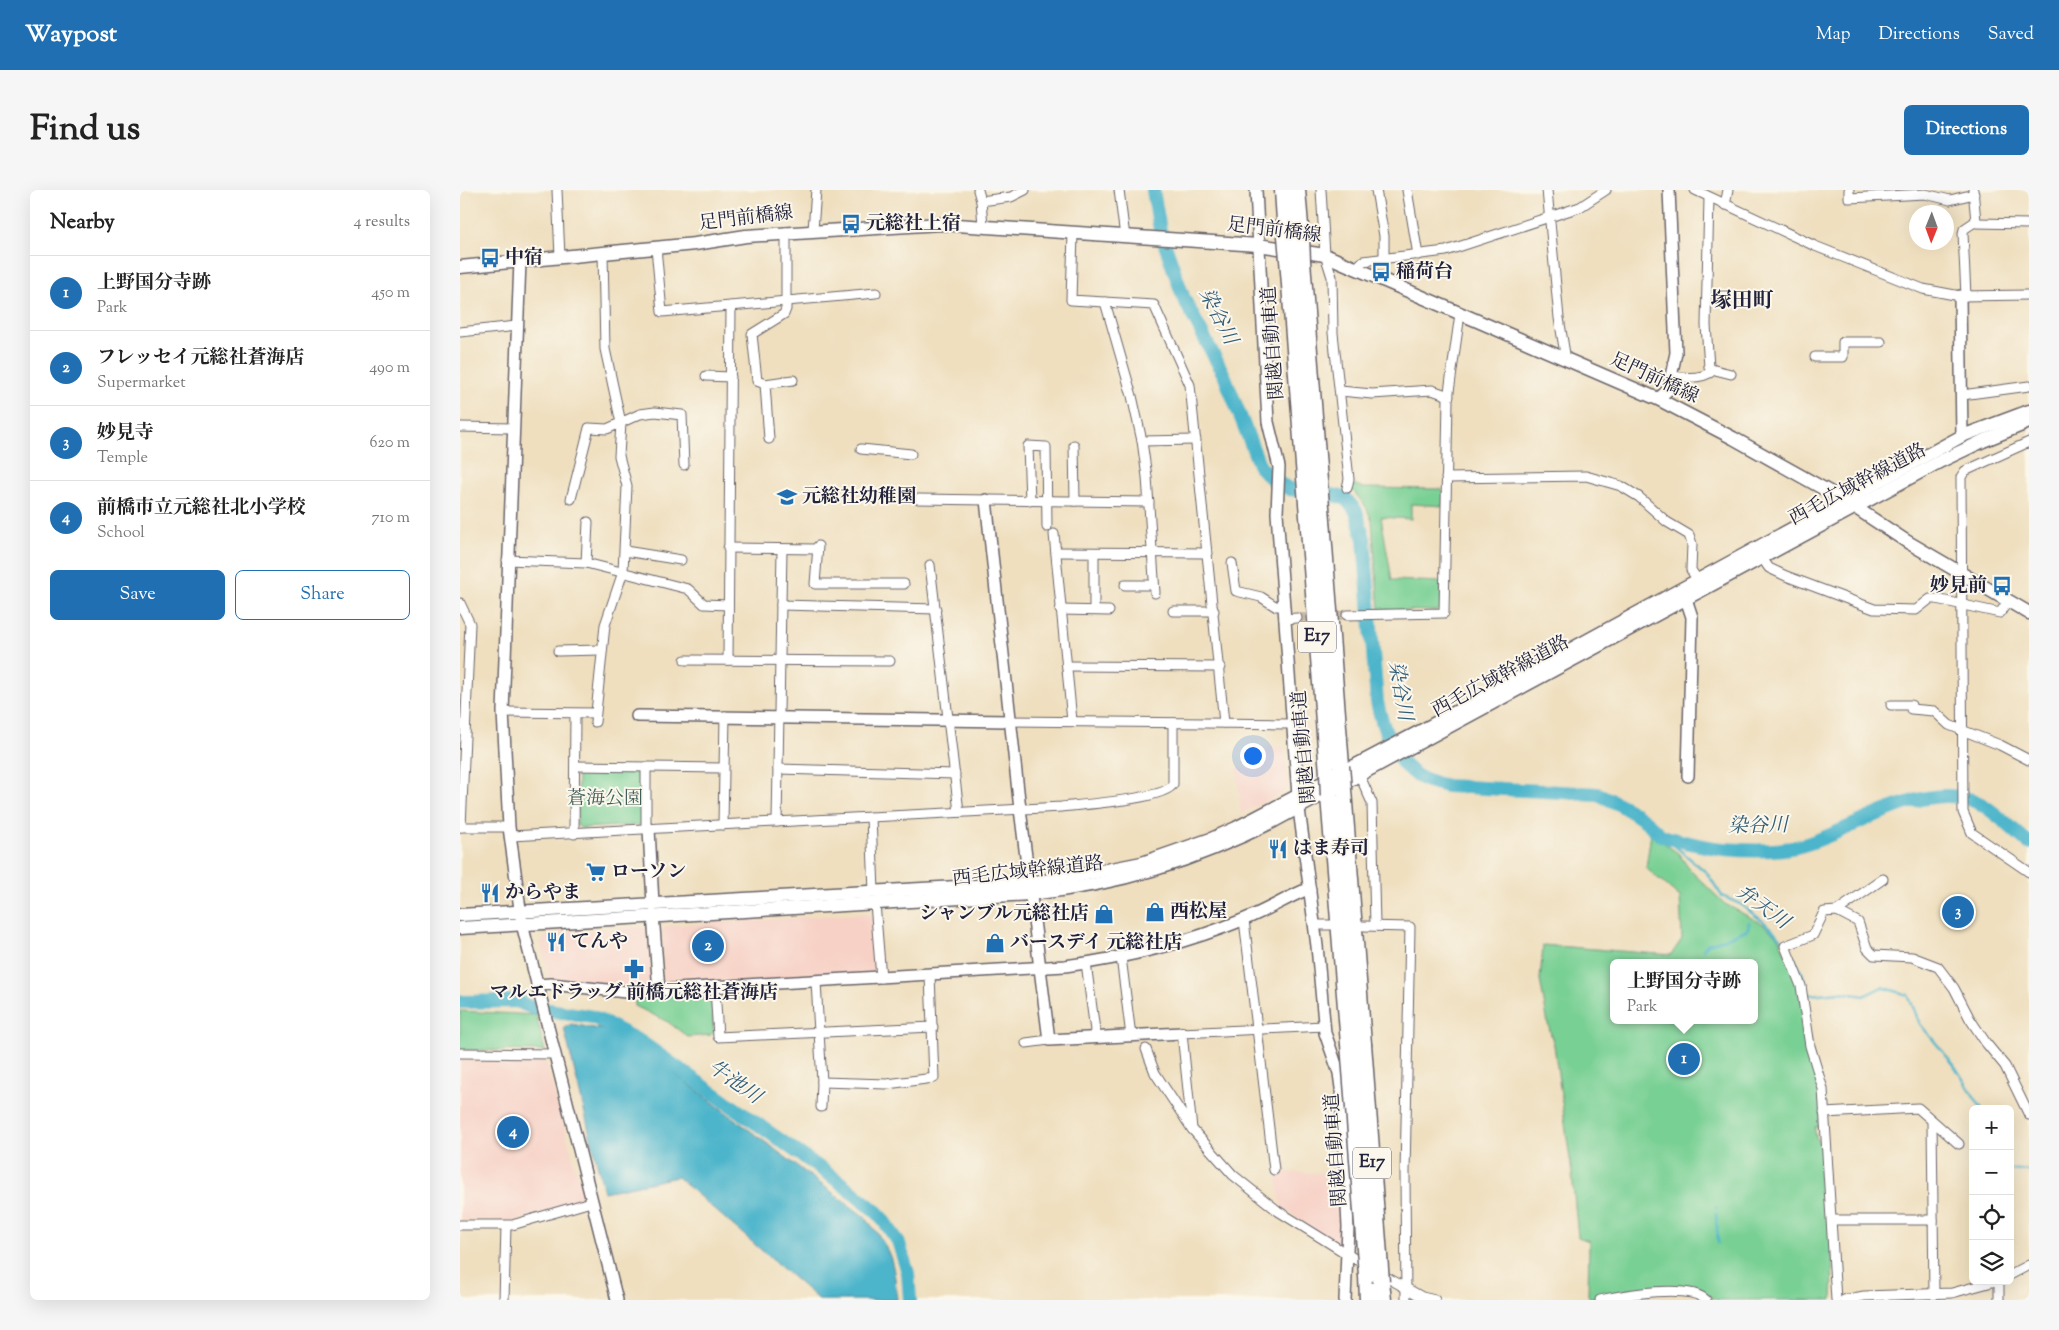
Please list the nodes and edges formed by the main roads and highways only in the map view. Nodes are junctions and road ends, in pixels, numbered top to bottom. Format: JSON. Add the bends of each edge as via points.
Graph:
{"nodes":[{"id":1,"x":1282,"y":190,"type":"edge"},
{"id":2,"x":1297,"y":190,"type":"edge"},
{"id":3,"x":1293,"y":237,"type":"junction"},
{"id":4,"x":460,"y":267,"type":"edge"},
{"id":5,"x":2029,"y":411,"type":"edge"},
{"id":6,"x":2029,"y":422,"type":"edge"},
{"id":7,"x":1844,"y":500,"type":"junction"},
{"id":8,"x":1857,"y":508,"type":"junction"},
{"id":9,"x":2029,"y":612,"type":"edge"},
{"id":10,"x":1405,"y":745,"type":"junction"},
{"id":11,"x":1384,"y":756,"type":"junction"},
{"id":12,"x":1298,"y":802,"type":"junction"},
{"id":13,"x":460,"y":915,"type":"edge"},
{"id":14,"x":521,"y":918,"type":"junction"},
{"id":15,"x":460,"y":928,"type":"edge"},
{"id":16,"x":1374,"y":1279,"type":"junction"},
{"id":17,"x":1368,"y":1300,"type":"edge"},
{"id":18,"x":1382,"y":1300,"type":"edge"}],
"edges":[{"from":1,"to":3,"type":"highway","name":"関越自動車道","number":"E17"},
{"from":2,"to":3,"type":"highway","name":"関越自動車道","number":"E17"},
{"from":3,"to":16,"type":"highway","name":"関越自動車道","number":"E17","bridge":true},
{"from":4,"to":7,"type":"main road","name":"足門前橋線","via":[[786,232],[923,224],[983,225],[1258,245],[1325,255],[1658,399]]},
{"from":5,"to":7,"type":"main road","name":"西毛広域幹線道路","via":[[1962,436]]},
{"from":6,"to":8,"type":"main road","name":"西毛広域幹線道路","via":[[1941,461]]},
{"from":7,"to":8,"type":"main road","name":"足門前橋線"},
{"from":7,"to":10,"type":"main road","name":"西毛広域幹線道路","via":[[1697,579]]},
{"from":8,"to":9,"type":"main road","name":"足門前橋線","via":[[1906,541]]},
{"from":8,"to":10,"type":"main road","name":"西毛広域幹線道路"},
{"from":10,"to":11,"type":"main road","name":"西毛広域幹線道路"},
{"from":11,"to":12,"type":"main road","name":"西毛広域幹線道路"},
{"from":11,"to":12,"type":"main road","name":"西毛広域幹線道路","via":[[1360,774]]},
{"from":12,"to":14,"type":"main road","name":"西毛広域幹線道路","via":[[1214,849],[1144,874],[1094,886]]},
{"from":13,"to":14,"type":"main road","name":"西毛広域幹線道路"},
{"from":14,"to":15,"type":"main road","name":"西毛広域幹線道路"},
{"from":16,"to":17,"type":"highway","name":"関越自動車道","number":"E17"},
{"from":16,"to":18,"type":"highway","name":"関越自動車道","number":"E17"}]}
